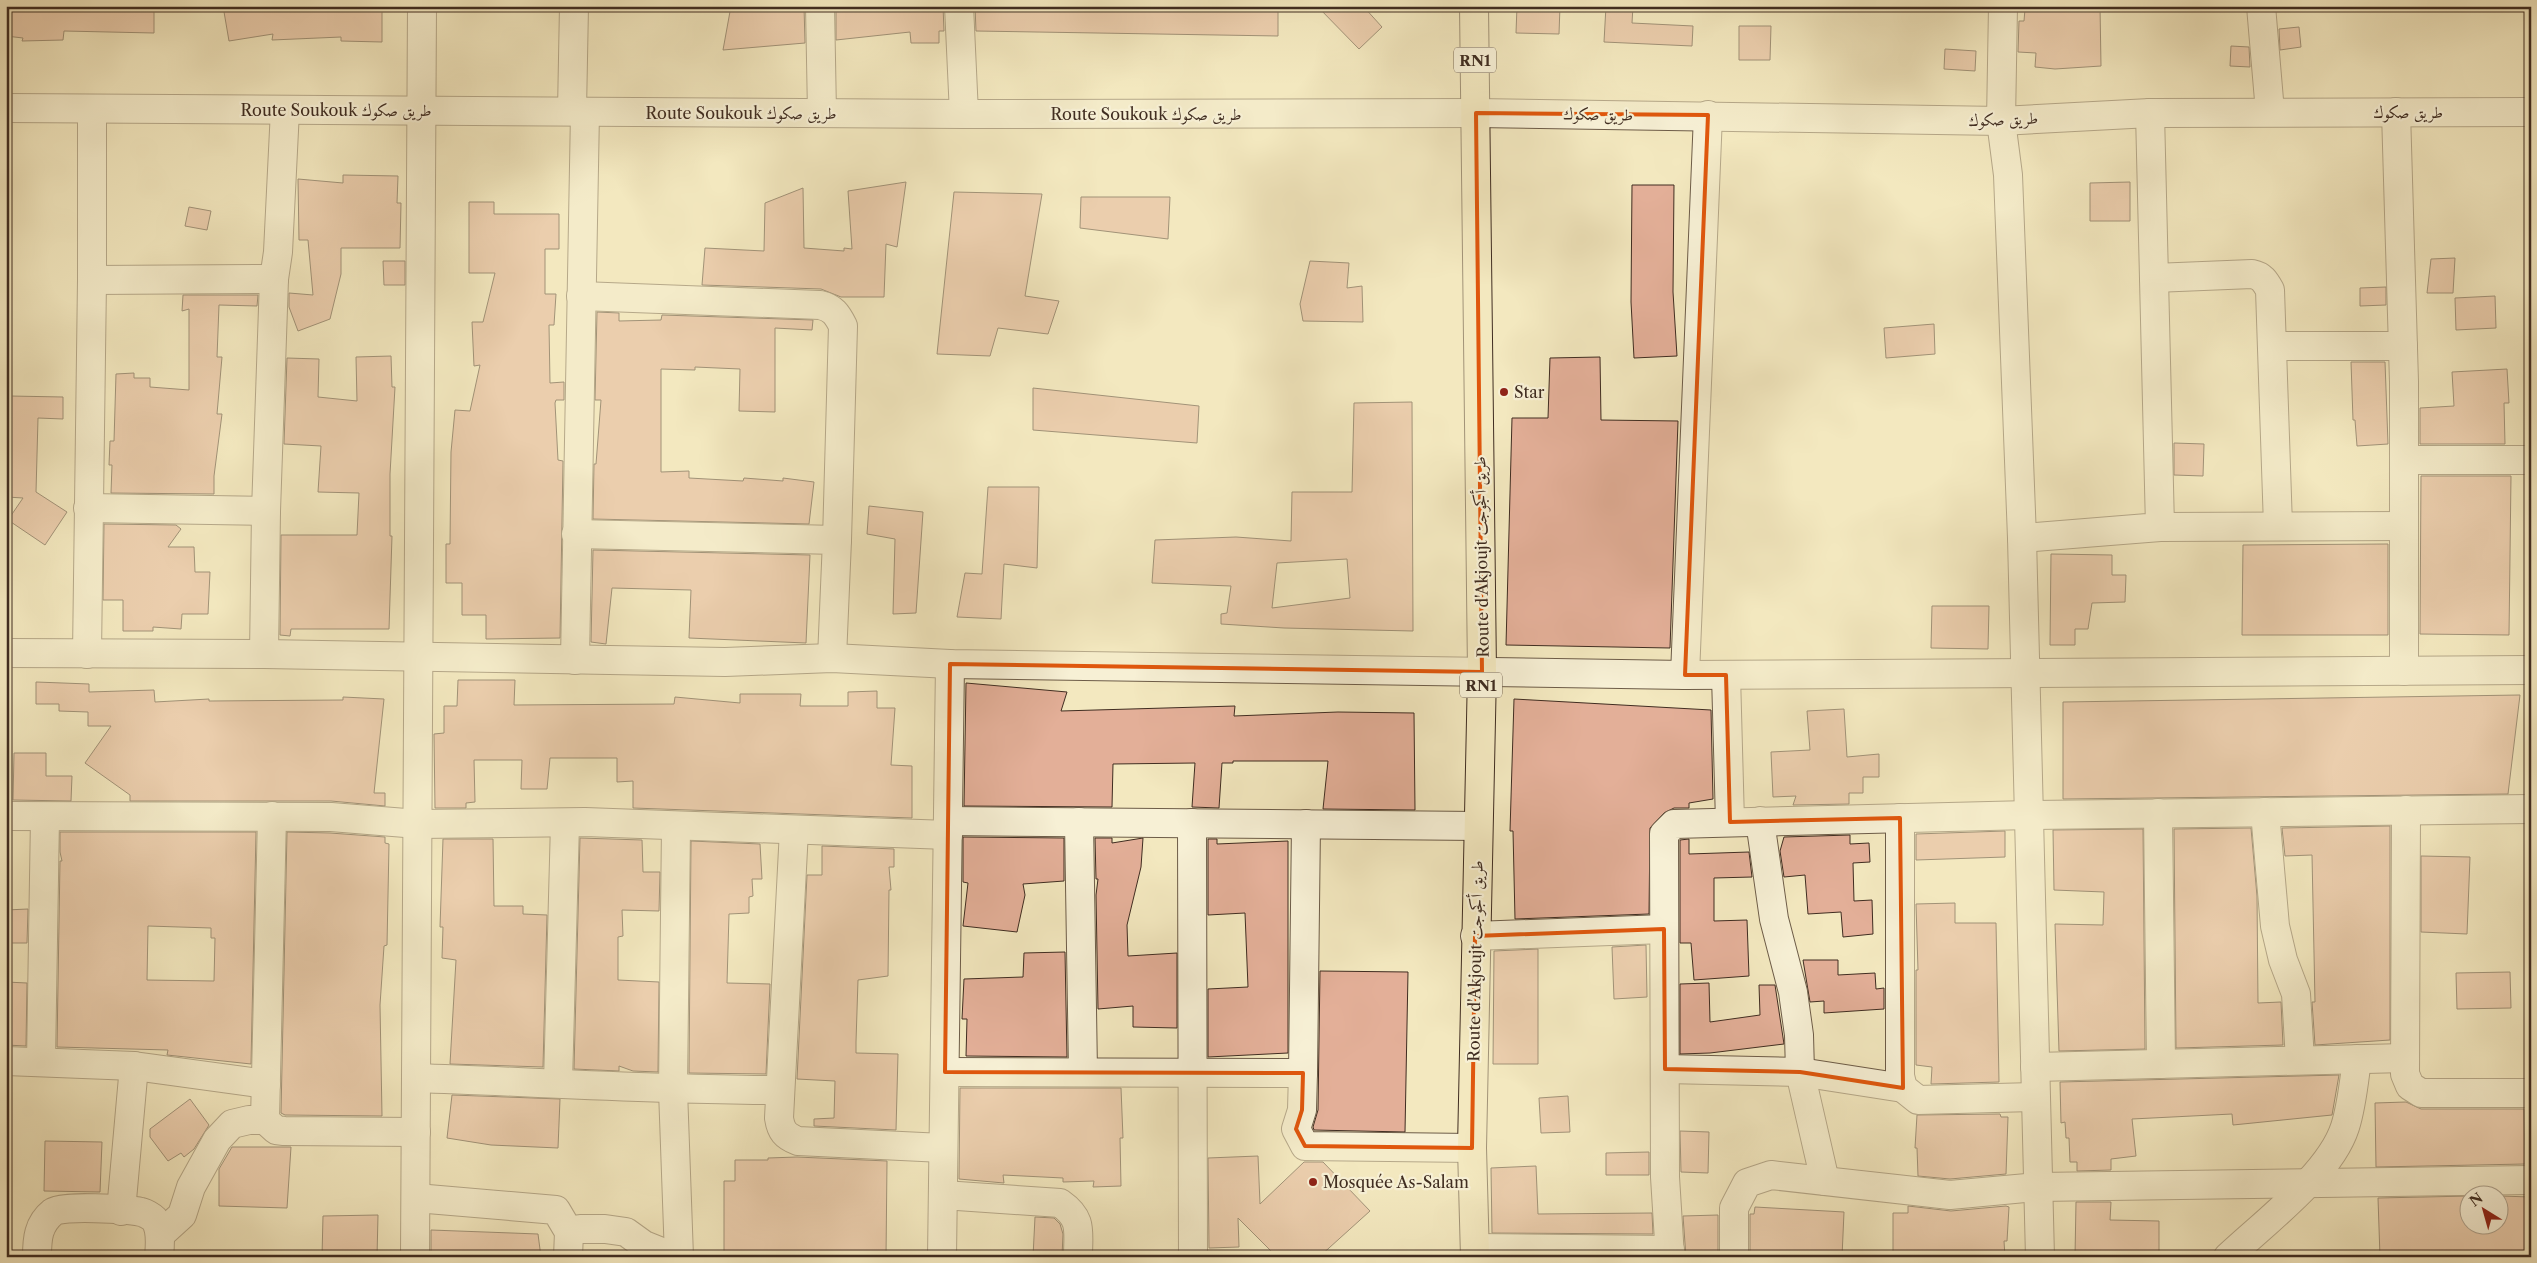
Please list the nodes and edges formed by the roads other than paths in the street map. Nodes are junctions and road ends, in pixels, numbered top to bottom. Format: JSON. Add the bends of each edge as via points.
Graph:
{"nodes":[{"id":1,"x":422,"y":6,"type":"edge"},
{"id":2,"x":574,"y":6,"type":"edge"},
{"id":3,"x":820,"y":6,"type":"edge"},
{"id":4,"x":959,"y":6,"type":"edge"},
{"id":5,"x":1474,"y":6,"type":"edge"},
{"id":6,"x":2003,"y":6,"type":"edge"},
{"id":7,"x":2261,"y":6,"type":"edge"},
{"id":8,"x":6,"y":108,"type":"edge"},
{"id":9,"x":92,"y":109,"type":"junction"},
{"id":10,"x":285,"y":110,"type":"junction"},
{"id":11,"x":422,"y":111,"type":"junction"},
{"id":12,"x":579,"y":111,"type":"junction"},
{"id":13,"x":2270,"y":112,"type":"junction"},
{"id":14,"x":2396,"y":112,"type":"junction"},
{"id":15,"x":2531,"y":112,"type":"edge"},
{"id":16,"x":822,"y":113,"type":"junction"},
{"id":17,"x":1476,"y":113,"type":"junction"},
{"id":18,"x":2150,"y":113,"type":"junction"},
{"id":19,"x":964,"y":114,"type":"junction"},
{"id":20,"x":1708,"y":115,"type":"junction"},
{"id":21,"x":2001,"y":121,"type":"junction"},
{"id":22,"x":2154,"y":278,"type":"junction"},
{"id":23,"x":274,"y":279,"type":"junction"},
{"id":24,"x":92,"y":280,"type":"junction"},
{"id":25,"x":581,"y":296,"type":"junction"},
{"id":26,"x":2272,"y":346,"type":"junction"},
{"id":27,"x":2403,"y":346,"type":"junction"},
{"id":28,"x":2404,"y":460,"type":"junction"},
{"id":29,"x":2531,"y":460,"type":"edge"},
{"id":30,"x":88,"y":508,"type":"junction"},
{"id":31,"x":266,"y":511,"type":"junction"},
{"id":32,"x":2278,"y":526,"type":"junction"},
{"id":33,"x":2404,"y":526,"type":"junction"},
{"id":34,"x":2160,"y":527,"type":"junction"},
{"id":35,"x":576,"y":534,"type":"junction"},
{"id":36,"x":2022,"y":538,"type":"junction"},
{"id":37,"x":837,"y":540,"type":"junction"},
{"id":38,"x":6,"y":653,"type":"edge"},
{"id":39,"x":87,"y":654,"type":"junction"},
{"id":40,"x":264,"y":654,"type":"junction"},
{"id":41,"x":419,"y":658,"type":"junction"},
{"id":42,"x":832,"y":658,"type":"junction"},
{"id":43,"x":576,"y":660,"type":"junction"},
{"id":44,"x":950,"y":664,"type":"junction"},
{"id":45,"x":2531,"y":670,"type":"edge"},
{"id":46,"x":2404,"y":671,"type":"junction"},
{"id":47,"x":1482,"y":672,"type":"junction"},
{"id":48,"x":2025,"y":673,"type":"junction"},
{"id":49,"x":1685,"y":675,"type":"junction"},
{"id":50,"x":1726,"y":675,"type":"junction"},
{"id":51,"x":2531,"y":809,"type":"edge"},
{"id":52,"x":2406,"y":810,"type":"junction"},
{"id":53,"x":2265,"y":812,"type":"junction"},
{"id":54,"x":2158,"y":813,"type":"junction"},
{"id":55,"x":2029,"y":814,"type":"junction"},
{"id":56,"x":6,"y":816,"type":"edge"},
{"id":57,"x":272,"y":816,"type":"junction"},
{"id":58,"x":45,"y":817,"type":"junction"},
{"id":59,"x":1900,"y":818,"type":"junction"},
{"id":60,"x":1760,"y":821,"type":"junction"},
{"id":61,"x":1079,"y":822,"type":"junction"},
{"id":62,"x":1730,"y":822,"type":"junction"},
{"id":63,"x":565,"y":823,"type":"junction"},
{"id":64,"x":1192,"y":823,"type":"junction"},
{"id":65,"x":418,"y":824,"type":"junction"},
{"id":66,"x":1306,"y":824,"type":"junction"},
{"id":67,"x":676,"y":826,"type":"junction"},
{"id":68,"x":1477,"y":826,"type":"junction"},
{"id":69,"x":948,"y":828,"type":"junction"},
{"id":70,"x":794,"y":830,"type":"junction"},
{"id":71,"x":1664,"y":929,"type":"junction"},
{"id":72,"x":1476,"y":936,"type":"junction"},
{"id":73,"x":2357,"y":1058,"type":"junction"},
{"id":74,"x":2405,"y":1058,"type":"junction"},
{"id":75,"x":2300,"y":1060,"type":"junction"},
{"id":76,"x":6,"y":1061,"type":"edge"},
{"id":77,"x":41,"y":1062,"type":"junction"},
{"id":78,"x":2161,"y":1064,"type":"junction"},
{"id":79,"x":134,"y":1066,"type":"junction"},
{"id":80,"x":2035,"y":1068,"type":"junction"},
{"id":81,"x":1665,"y":1069,"type":"junction"},
{"id":82,"x":945,"y":1072,"type":"junction"},
{"id":83,"x":1083,"y":1072,"type":"junction"},
{"id":84,"x":1194,"y":1072,"type":"junction"},
{"id":85,"x":1800,"y":1072,"type":"junction"},
{"id":86,"x":1303,"y":1073,"type":"junction"},
{"id":87,"x":416,"y":1078,"type":"junction"},
{"id":88,"x":558,"y":1083,"type":"junction"},
{"id":89,"x":266,"y":1084,"type":"junction"},
{"id":90,"x":1903,"y":1088,"type":"junction"},
{"id":91,"x":673,"y":1090,"type":"junction"},
{"id":92,"x":780,"y":1090,"type":"junction"},
{"id":93,"x":2531,"y":1093,"type":"edge"},
{"id":94,"x":2035,"y":1097,"type":"junction"},
{"id":95,"x":265,"y":1120,"type":"junction"},
{"id":96,"x":416,"y":1132,"type":"junction"},
{"id":97,"x":943,"y":1148,"type":"junction"},
{"id":98,"x":1472,"y":1148,"type":"junction"},
{"id":99,"x":2531,"y":1180,"type":"edge"},
{"id":100,"x":1825,"y":1181,"type":"junction"},
{"id":101,"x":2308,"y":1183,"type":"junction"},
{"id":102,"x":2037,"y":1187,"type":"junction"},
{"id":103,"x":943,"y":1195,"type":"junction"},
{"id":104,"x":416,"y":1198,"type":"junction"},
{"id":105,"x":121,"y":1211,"type":"junction"},
{"id":106,"x":568,"y":1244,"type":"edge"},
{"id":107,"x":160,"y":1246,"type":"edge"},
{"id":108,"x":1475,"y":1252,"type":"edge"},
{"id":109,"x":1670,"y":1253,"type":"edge"},
{"id":110,"x":37,"y":1257,"type":"edge"},
{"id":111,"x":415,"y":1257,"type":"edge"},
{"id":112,"x":674,"y":1257,"type":"edge"},
{"id":113,"x":679,"y":1257,"type":"edge"},
{"id":114,"x":942,"y":1257,"type":"edge"},
{"id":115,"x":1078,"y":1257,"type":"edge"},
{"id":116,"x":1193,"y":1257,"type":"edge"},
{"id":117,"x":1734,"y":1257,"type":"edge"},
{"id":118,"x":2040,"y":1257,"type":"edge"},
{"id":119,"x":2228,"y":1257,"type":"edge"}],
"edges":[{"from":1,"to":11,"type":"street"},
{"from":2,"to":12,"type":"street"},
{"from":3,"to":16,"type":"street"},
{"from":4,"to":19,"type":"street"},
{"from":5,"to":17,"type":"highway","name":"Route d'Akjoujt طريق أكجوجت","number":"RN1"},
{"from":6,"to":21,"type":"street"},
{"from":7,"to":13,"type":"street"},
{"from":8,"to":9,"type":"street","name":"Route Soukouk طريق صكوك"},
{"from":9,"to":10,"type":"street","name":"Route Soukouk طريق صكوك"},
{"from":9,"to":24,"type":"street"},
{"from":10,"to":11,"type":"street","name":"Route Soukouk طريق صكوك"},
{"from":10,"to":23,"type":"street"},
{"from":11,"to":12,"type":"street","name":"Route Soukouk طريق صكوك"},
{"from":11,"to":41,"type":"street"},
{"from":12,"to":16,"type":"street","name":"Route Soukouk طريق صكوك"},
{"from":12,"to":25,"type":"street"},
{"from":13,"to":14,"type":"street","name":"طريق صكوك"},
{"from":13,"to":18,"type":"street","name":"طريق صكوك"},
{"from":14,"to":15,"type":"street","name":"طريق صكوك"},
{"from":14,"to":27,"type":"street"},
{"from":16,"to":19,"type":"street","name":"Route Soukouk طريق صكوك"},
{"from":17,"to":19,"type":"street","name":"Route Soukouk طريق صكوك"},
{"from":17,"to":20,"type":"street","name":"طريق صكوك"},
{"from":17,"to":47,"type":"highway","name":"Route d'Akjoujt طريق أكجوجت","number":"RN1"},
{"from":18,"to":21,"type":"street","name":"طريق صكوك"},
{"from":18,"to":22,"type":"street"},
{"from":20,"to":21,"type":"street","name":"طريق صكوك"},
{"from":20,"to":49,"type":"street"},
{"from":21,"to":36,"type":"street","via":[[2008,175]]},
{"from":22,"to":26,"type":"street","via":[[2260,276],[2270,290]]},
{"from":22,"to":34,"type":"street"},
{"from":23,"to":24,"type":"street"},
{"from":23,"to":31,"type":"street"},
{"from":24,"to":30,"type":"street"},
{"from":25,"to":35,"type":"street"},
{"from":25,"to":37,"type":"street","via":[[820,305],[836,313],[843,326]]},
{"from":26,"to":27,"type":"street"},
{"from":26,"to":32,"type":"street"},
{"from":27,"to":28,"type":"street"},
{"from":28,"to":29,"type":"street"},
{"from":28,"to":33,"type":"street"},
{"from":30,"to":31,"type":"street"},
{"from":30,"to":39,"type":"street"},
{"from":31,"to":40,"type":"street"},
{"from":32,"to":33,"type":"street"},
{"from":32,"to":34,"type":"street"},
{"from":33,"to":46,"type":"street"},
{"from":34,"to":36,"type":"street"},
{"from":35,"to":37,"type":"street"},
{"from":35,"to":43,"type":"street"},
{"from":36,"to":48,"type":"street"},
{"from":37,"to":42,"type":"street"},
{"from":38,"to":39,"type":"street"},
{"from":39,"to":40,"type":"street"},
{"from":40,"to":41,"type":"street"},
{"from":41,"to":43,"type":"street"},
{"from":41,"to":65,"type":"street"},
{"from":42,"to":43,"type":"street","via":[[724,662]]},
{"from":42,"to":44,"type":"street"},
{"from":44,"to":47,"type":"street"},
{"from":44,"to":69,"type":"street"},
{"from":45,"to":46,"type":"street"},
{"from":46,"to":48,"type":"street"},
{"from":47,"to":49,"type":"street"},
{"from":47,"to":68,"type":"highway","name":"Route d'Akjoujt طريق أكجوجت","number":"RN1"},
{"from":48,"to":50,"type":"street"},
{"from":48,"to":55,"type":"street"},
{"from":49,"to":50,"type":"street"},
{"from":50,"to":62,"type":"street"},
{"from":51,"to":52,"type":"street"},
{"from":52,"to":53,"type":"street"},
{"from":52,"to":74,"type":"street"},
{"from":53,"to":54,"type":"street"},
{"from":53,"to":75,"type":"street","via":[[2275,926],[2296,994]]},
{"from":54,"to":55,"type":"street"},
{"from":54,"to":78,"type":"street"},
{"from":55,"to":59,"type":"street"},
{"from":55,"to":80,"type":"street"},
{"from":56,"to":58,"type":"street"},
{"from":57,"to":58,"type":"street"},
{"from":57,"to":65,"type":"street","via":[[331,816]]},
{"from":57,"to":89,"type":"street"},
{"from":58,"to":77,"type":"street"},
{"from":59,"to":60,"type":"street"},
{"from":59,"to":90,"type":"street","via":[[1900,1076]]},
{"from":60,"to":62,"type":"street"},
{"from":60,"to":85,"type":"street","via":[[1774,919],[1795,1009]]},
{"from":61,"to":64,"type":"street"},
{"from":61,"to":69,"type":"street"},
{"from":61,"to":83,"type":"street"},
{"from":62,"to":71,"type":"street","via":[[1674,824],[1667,829],[1664,834]]},
{"from":63,"to":65,"type":"street"},
{"from":63,"to":67,"type":"street"},
{"from":63,"to":88,"type":"street"},
{"from":64,"to":66,"type":"street"},
{"from":64,"to":84,"type":"street"},
{"from":65,"to":87,"type":"street"},
{"from":66,"to":68,"type":"street"},
{"from":66,"to":86,"type":"street"},
{"from":67,"to":70,"type":"street"},
{"from":67,"to":91,"type":"street"},
{"from":68,"to":72,"type":"highway","name":"Route d'Akjoujt طريق أكجوجت","number":"RN1"},
{"from":69,"to":70,"type":"street"},
{"from":69,"to":82,"type":"street"},
{"from":70,"to":92,"type":"street"},
{"from":71,"to":72,"type":"street"},
{"from":71,"to":81,"type":"street"},
{"from":72,"to":98,"type":"highway","name":"Route d'Akjoujt طريق أكجوجت","number":"RN1"},
{"from":73,"to":74,"type":"street"},
{"from":73,"to":75,"type":"street"},
{"from":73,"to":101,"type":"street","via":[[2345,1128],[2329,1158]]},
{"from":74,"to":93,"type":"street","via":[[2405,1074],[2410,1086],[2420,1093]]},
{"from":75,"to":78,"type":"street"},
{"from":76,"to":77,"type":"street"},
{"from":77,"to":79,"type":"street"},
{"from":78,"to":80,"type":"street"},
{"from":79,"to":89,"type":"street"},
{"from":79,"to":105,"type":"street"},
{"from":80,"to":94,"type":"street"},
{"from":81,"to":85,"type":"street"},
{"from":81,"to":109,"type":"street","via":[[1665,1177]]},
{"from":82,"to":83,"type":"street"},
{"from":82,"to":97,"type":"street"},
{"from":83,"to":84,"type":"street"},
{"from":84,"to":86,"type":"street"},
{"from":84,"to":116,"type":"street"},
{"from":85,"to":90,"type":"street"},
{"from":85,"to":100,"type":"street"},
{"from":86,"to":98,"type":"street","via":[[1302,1110],[1296,1129],[1305,1146]]},
{"from":87,"to":88,"type":"street"},
{"from":87,"to":96,"type":"street"},
{"from":88,"to":91,"type":"street"},
{"from":89,"to":95,"type":"street"},
{"from":90,"to":94,"type":"street","via":[[1918,1100]]},
{"from":91,"to":92,"type":"street"},
{"from":91,"to":113,"type":"street"},
{"from":92,"to":97,"type":"street","via":[[781,1130],[798,1140]]},
{"from":94,"to":102,"type":"street"},
{"from":95,"to":96,"type":"street","via":[[276,1130],[284,1131]]},
{"from":95,"to":107,"type":"street","via":[[232,1124],[217,1140],[191,1187],[182,1215]]},
{"from":96,"to":104,"type":"street"},
{"from":97,"to":103,"type":"street"},
{"from":98,"to":108,"type":"highway","name":"Route d'Akjoujt طريق أكجوجت","number":"RN1"},
{"from":99,"to":101,"type":"street"},
{"from":100,"to":102,"type":"street","via":[[1950,1195]]},
{"from":100,"to":117,"type":"street","via":[[1771,1175],[1747,1182],[1734,1208]]},
{"from":101,"to":102,"type":"street"},
{"from":101,"to":119,"type":"street"},
{"from":102,"to":118,"type":"street"},
{"from":103,"to":114,"type":"street"},
{"from":103,"to":115,"type":"street","via":[[1060,1203],[1071,1211],[1079,1224]]},
{"from":104,"to":106,"type":"street","via":[[556,1210]]},
{"from":104,"to":111,"type":"street"},
{"from":105,"to":107,"type":"street","via":[[142,1212],[155,1220]]},
{"from":105,"to":110,"type":"street","via":[[54,1210],[37,1236]]},
{"from":106,"to":112,"type":"street","via":[[580,1229],[604,1228],[626,1232],[644,1245]]},
{"from":108,"to":109,"type":"street"}]}
